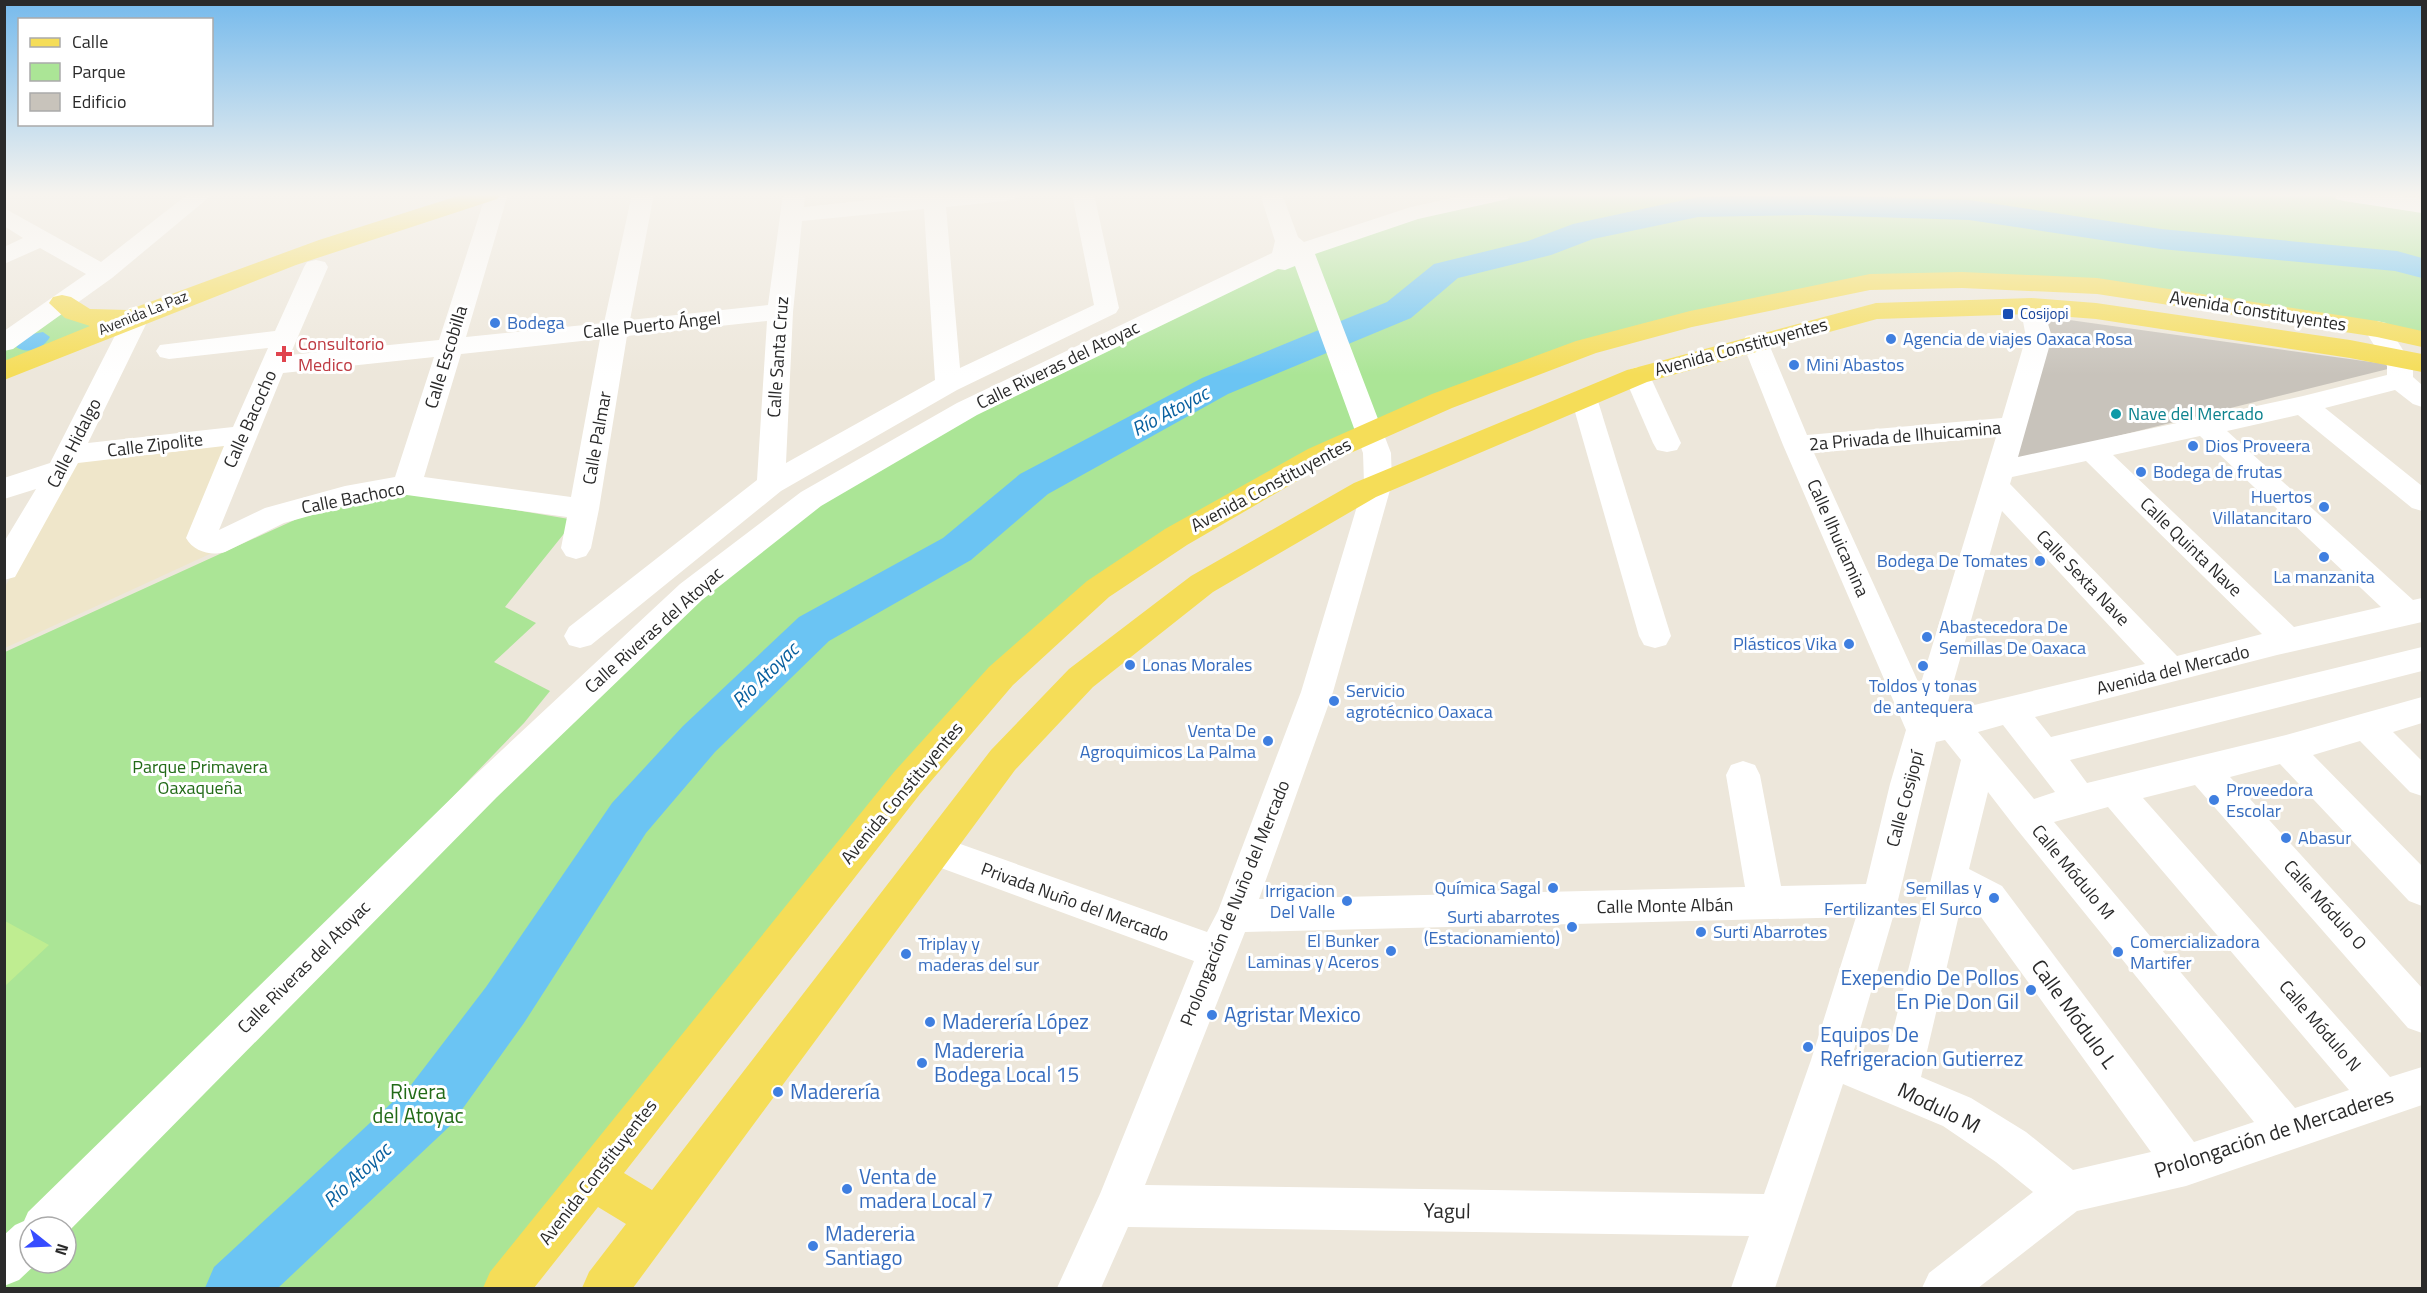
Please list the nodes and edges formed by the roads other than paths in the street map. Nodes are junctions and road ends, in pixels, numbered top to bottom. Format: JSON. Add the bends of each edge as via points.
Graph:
{"nodes":[{"id":1,"x":68,"y":254,"type":"edge"},
{"id":2,"x":126,"y":254,"type":"edge"},
{"id":3,"x":302,"y":254,"type":"edge"},
{"id":4,"x":478,"y":254,"type":"edge"},
{"id":5,"x":630,"y":254,"type":"edge"},
{"id":6,"x":788,"y":254,"type":"edge"},
{"id":7,"x":938,"y":254,"type":"edge"},
{"id":8,"x":1096,"y":254,"type":"edge"},
{"id":9,"x":1292,"y":254,"type":"edge"},
{"id":10,"x":1305,"y":254,"type":"edge"},
{"id":11,"x":1294,"y":260,"type":"junction"},
{"id":12,"x":316,"y":267,"type":"dead end"},
{"id":13,"x":103,"y":273,"type":"junction"},
{"id":14,"x":62,"y":303,"type":"junction"},
{"id":15,"x":2032,"y":306,"type":"junction"},
{"id":16,"x":780,"y":312,"type":"junction"},
{"id":17,"x":138,"y":314,"type":"junction"},
{"id":18,"x":615,"y":329,"type":"junction"},
{"id":19,"x":2377,"y":329,"type":"junction"},
{"id":20,"x":285,"y":338,"type":"junction"},
{"id":21,"x":2422,"y":339,"type":"edge"},
{"id":22,"x":1755,"y":342,"type":"junction"},
{"id":23,"x":4,"y":343,"type":"edge"},
{"id":24,"x":450,"y":345,"type":"junction"},
{"id":25,"x":169,"y":351,"type":"dead end"},
{"id":26,"x":2422,"y":363,"type":"edge"},
{"id":27,"x":275,"y":365,"type":"junction"},
{"id":28,"x":2398,"y":369,"type":"junction"},
{"id":29,"x":4,"y":371,"type":"edge"},
{"id":30,"x":1637,"y":376,"type":"junction"},
{"id":31,"x":948,"y":384,"type":"junction"},
{"id":32,"x":1584,"y":398,"type":"junction"},
{"id":33,"x":2422,"y":398,"type":"edge"},
{"id":34,"x":2303,"y":405,"type":"junction"},
{"id":35,"x":2204,"y":425,"type":"junction"},
{"id":36,"x":2013,"y":426,"type":"junction"},
{"id":37,"x":241,"y":435,"type":"junction"},
{"id":38,"x":1667,"y":443,"type":"dead end"},
{"id":39,"x":1797,"y":445,"type":"junction"},
{"id":40,"x":2092,"y":451,"type":"junction"},
{"id":41,"x":65,"y":463,"type":"junction"},
{"id":42,"x":1998,"y":478,"type":"junction"},
{"id":43,"x":1369,"y":479,"type":"junction"},
{"id":44,"x":771,"y":484,"type":"junction"},
{"id":45,"x":407,"y":485,"type":"junction"},
{"id":46,"x":4,"y":489,"type":"edge"},
{"id":47,"x":2422,"y":501,"type":"edge"},
{"id":48,"x":585,"y":509,"type":"junction"},
{"id":49,"x":15,"y":534,"type":"edge"},
{"id":50,"x":201,"y":538,"type":"joint"},
{"id":51,"x":576,"y":548,"type":"dead end"},
{"id":52,"x":4,"y":570,"type":"edge"},
{"id":53,"x":2415,"y":612,"type":"edge"},
{"id":54,"x":580,"y":636,"type":"dead end"},
{"id":55,"x":1655,"y":636,"type":"dead end"},
{"id":56,"x":2290,"y":642,"type":"junction"},
{"id":57,"x":2422,"y":659,"type":"edge"},
{"id":58,"x":2171,"y":670,"type":"junction"},
{"id":59,"x":2422,"y":710,"type":"edge"},
{"id":60,"x":2011,"y":711,"type":"junction"},
{"id":61,"x":2365,"y":725,"type":"junction"},
{"id":62,"x":1938,"y":728,"type":"junction"},
{"id":63,"x":2286,"y":749,"type":"junction"},
{"id":64,"x":2044,"y":753,"type":"junction"},
{"id":65,"x":1979,"y":757,"type":"junction"},
{"id":66,"x":2202,"y":769,"type":"junction"},
{"id":67,"x":1743,"y":775,"type":"dead end"},
{"id":68,"x":2422,"y":782,"type":"edge"},
{"id":69,"x":2115,"y":790,"type":"junction"},
{"id":70,"x":2080,"y":800,"type":"junction"},
{"id":71,"x":2027,"y":816,"type":"junction"},
{"id":72,"x":935,"y":850,"type":"junction"},
{"id":73,"x":1950,"y":877,"type":"junction"},
{"id":74,"x":2422,"y":890,"type":"edge"},
{"id":75,"x":1880,"y":900,"type":"junction"},
{"id":76,"x":1767,"y":904,"type":"junction"},
{"id":77,"x":1234,"y":916,"type":"junction"},
{"id":78,"x":1215,"y":952,"type":"junction"},
{"id":79,"x":2422,"y":1015,"type":"edge"},
{"id":80,"x":1831,"y":1060,"type":"junction"},
{"id":81,"x":2422,"y":1086,"type":"edge"},
{"id":82,"x":1898,"y":1088,"type":"junction"},
{"id":83,"x":2383,"y":1099,"type":"junction"},
{"id":84,"x":2288,"y":1131,"type":"junction"},
{"id":85,"x":2186,"y":1166,"type":"junction"},
{"id":86,"x":592,"y":1179,"type":"junction"},
{"id":87,"x":2067,"y":1192,"type":"junction"},
{"id":88,"x":1116,"y":1206,"type":"junction"},
{"id":89,"x":55,"y":1215,"type":"edge"},
{"id":90,"x":1779,"y":1215,"type":"junction"},
{"id":91,"x":658,"y":1218,"type":"junction"},
{"id":92,"x":18,"y":1251,"type":"edge"},
{"id":93,"x":4,"y":1265,"type":"edge"},
{"id":94,"x":506,"y":1288,"type":"edge"},
{"id":95,"x":605,"y":1288,"type":"edge"},
{"id":96,"x":1079,"y":1288,"type":"edge"},
{"id":97,"x":1753,"y":1288,"type":"edge"},
{"id":98,"x":1944,"y":1288,"type":"edge"}],
"edges":[{"from":1,"to":13,"type":"street"},
{"from":2,"to":13,"type":"street"},
{"from":3,"to":17,"type":"main road","name":"Avenida La Paz"},
{"from":4,"to":24,"type":"street","name":"Calle Escobilla"},
{"from":5,"to":18,"type":"street","name":"Calle Palmar"},
{"from":6,"to":16,"type":"street","name":"Calle Santa Cruz"},
{"from":7,"to":31,"type":"street"},
{"from":8,"to":31,"type":"street","via":[[1107,308]]},
{"from":9,"to":11,"type":"street"},
{"from":10,"to":11,"type":"street","name":"Calle Riveras del Atoyac"},
{"from":11,"to":43,"type":"street"},
{"from":11,"to":89,"type":"street","name":"Calle Riveras del Atoyac","via":[[967,409],[811,499],[691,592],[485,787]]},
{"from":12,"to":20,"type":"street","name":"Calle Bacocho"},
{"from":13,"to":14,"type":"street"},
{"from":14,"to":17,"type":"main road","via":[[70,313],[87,318]]},
{"from":14,"to":23,"type":"street"},
{"from":15,"to":22,"type":"main road","name":"Avenida Constituyentes","via":[[1876,311]]},
{"from":15,"to":28,"type":"main road","name":"Avenida Constituyentes","via":[[2096,311]]},
{"from":15,"to":36,"type":"street","name":"Calle Cosijopí","via":[[2039,336]]},
{"from":16,"to":18,"type":"street","name":"Calle Puerto Ángel"},
{"from":16,"to":44,"type":"street","name":"Calle Santa Cruz"},
{"from":17,"to":29,"type":"main road","name":"Avenida La Paz"},
{"from":17,"to":41,"type":"street","name":"Calle Hidalgo"},
{"from":18,"to":24,"type":"street","name":"Calle Puerto Ángel"},
{"from":18,"to":48,"type":"street","name":"Calle Palmar"},
{"from":19,"to":21,"type":"main road","name":"Avenida Constituyentes"},
{"from":19,"to":28,"type":"street"},
{"from":19,"to":86,"type":"main road","name":"Avenida Constituyentes","via":[[2097,286],[1962,280],[1870,282],[1690,319],[1586,347],[1442,401],[1318,456],[1176,537],[1098,589],[1001,676],[907,783]]},
{"from":20,"to":25,"type":"street"},
{"from":20,"to":27,"type":"street","name":"Calle Bacocho"},
{"from":22,"to":30,"type":"main road","name":"Avenida Constituyentes"},
{"from":22,"to":39,"type":"street","name":"Calle Ilhuicamina"},
{"from":24,"to":27,"type":"street","name":"Calle Puerto Ángel"},
{"from":24,"to":45,"type":"street","name":"Calle Escobilla"},
{"from":26,"to":28,"type":"main road","name":"Avenida Constituyentes"},
{"from":27,"to":37,"type":"street","name":"Calle Bacocho"},
{"from":28,"to":33,"type":"street"},
{"from":28,"to":34,"type":"street"},
{"from":30,"to":32,"type":"main road","name":"Avenida Constituyentes"},
{"from":30,"to":38,"type":"street"},
{"from":31,"to":44,"type":"street"},
{"from":32,"to":43,"type":"main road","name":"Avenida Constituyentes"},
{"from":32,"to":55,"type":"street"},
{"from":34,"to":35,"type":"street"},
{"from":34,"to":47,"type":"street"},
{"from":35,"to":40,"type":"street"},
{"from":35,"to":53,"type":"street"},
{"from":36,"to":39,"type":"street","name":"2a Privada de Ilhuicamina"},
{"from":36,"to":42,"type":"street","name":"Calle Cosijopí"},
{"from":37,"to":41,"type":"street","name":"Calle Zipolite"},
{"from":37,"to":50,"type":"street","name":"Calle Bacocho"},
{"from":39,"to":62,"type":"street","name":"Calle Ilhuicamina"},
{"from":40,"to":42,"type":"street"},
{"from":40,"to":56,"type":"street","name":"Calle Quinta Nave"},
{"from":41,"to":46,"type":"street","name":"Calle Zipolite"},
{"from":41,"to":49,"type":"street","name":"Calle Hidalgo"},
{"from":42,"to":58,"type":"street","name":"Calle Sexta Nave"},
{"from":42,"to":62,"type":"street","name":"Calle Cosijopí"},
{"from":43,"to":72,"type":"main road","name":"Avenida Constituyentes","via":[[1202,584],[1081,678],[1003,760]]},
{"from":43,"to":77,"type":"street","name":"Prolongación de Nuño del Mercado","via":[[1317,692]]},
{"from":44,"to":54,"type":"street"},
{"from":45,"to":48,"type":"street","name":"Calle Bachoco"},
{"from":45,"to":50,"type":"street","name":"Calle Bachoco","via":[[345,496],[275,515],[215,544]]},
{"from":48,"to":51,"type":"street","name":"Calle Palmar"},
{"from":49,"to":52,"type":"street","name":"Calle Hidalgo"},
{"from":53,"to":56,"type":"street","name":"Avenida del Mercado"},
{"from":56,"to":58,"type":"street","name":"Avenida del Mercado"},
{"from":57,"to":64,"type":"street"},
{"from":58,"to":60,"type":"street","name":"Avenida del Mercado"},
{"from":59,"to":61,"type":"street"},
{"from":60,"to":62,"type":"street","name":"Avenida del Mercado"},
{"from":60,"to":64,"type":"street"},
{"from":61,"to":63,"type":"street"},
{"from":61,"to":68,"type":"street"},
{"from":62,"to":65,"type":"street","name":"Calle Módulo M"},
{"from":62,"to":75,"type":"street","name":"Calle Cosijopí","via":[[1907,784]]},
{"from":63,"to":66,"type":"street"},
{"from":63,"to":74,"type":"street"},
{"from":64,"to":70,"type":"street"},
{"from":65,"to":71,"type":"street","name":"Calle Módulo M"},
{"from":65,"to":73,"type":"street"},
{"from":66,"to":69,"type":"street"},
{"from":66,"to":79,"type":"street","name":"Calle Módulo O"},
{"from":67,"to":76,"type":"street"},
{"from":69,"to":70,"type":"street"},
{"from":69,"to":83,"type":"street","name":"Calle Módulo N"},
{"from":70,"to":71,"type":"street"},
{"from":71,"to":84,"type":"street","name":"Calle Módulo M"},
{"from":72,"to":78,"type":"street","name":"Privada Nuño del Mercado"},
{"from":72,"to":91,"type":"main road","name":"Avenida Constituyentes"},
{"from":73,"to":82,"type":"street"},
{"from":73,"to":85,"type":"street","name":"Calle Módulo L","via":[[1989,898]]},
{"from":75,"to":76,"type":"street","name":"Calle Monte Albán"},
{"from":75,"to":80,"type":"street","name":"Calle Cosijopí"},
{"from":76,"to":77,"type":"street","name":"Calle Monte Albán"},
{"from":77,"to":78,"type":"street","name":"Prolongación de Nuño del Mercado"},
{"from":78,"to":88,"type":"street","name":"Prolongación de Nuño del Mercado"},
{"from":80,"to":82,"type":"street","name":"Modulo M"},
{"from":80,"to":90,"type":"street","name":"Calle Cosijopí"},
{"from":81,"to":83,"type":"street","name":"Prolongación de Mercaderes"},
{"from":82,"to":87,"type":"street","name":"Modulo M","via":[[1957,1112],[2011,1147]]},
{"from":83,"to":84,"type":"street","name":"Prolongación de Mercaderes"},
{"from":84,"to":85,"type":"street","name":"Prolongación de Mercaderes"},
{"from":85,"to":87,"type":"street","name":"Prolongación de Mercaderes"},
{"from":86,"to":91,"type":"main road"},
{"from":86,"to":94,"type":"main road","name":"Avenida Constituyentes"},
{"from":87,"to":98,"type":"street","name":"Prolongación de Mercaderes"},
{"from":88,"to":90,"type":"street","name":"Yagul"},
{"from":88,"to":96,"type":"street","name":"Prolongación de Nuño del Mercado"},
{"from":90,"to":97,"type":"street","name":"Calle Cosijopí"},
{"from":91,"to":95,"type":"main road","name":"Avenida Constituyentes"},
{"from":92,"to":93,"type":"street"}]}
